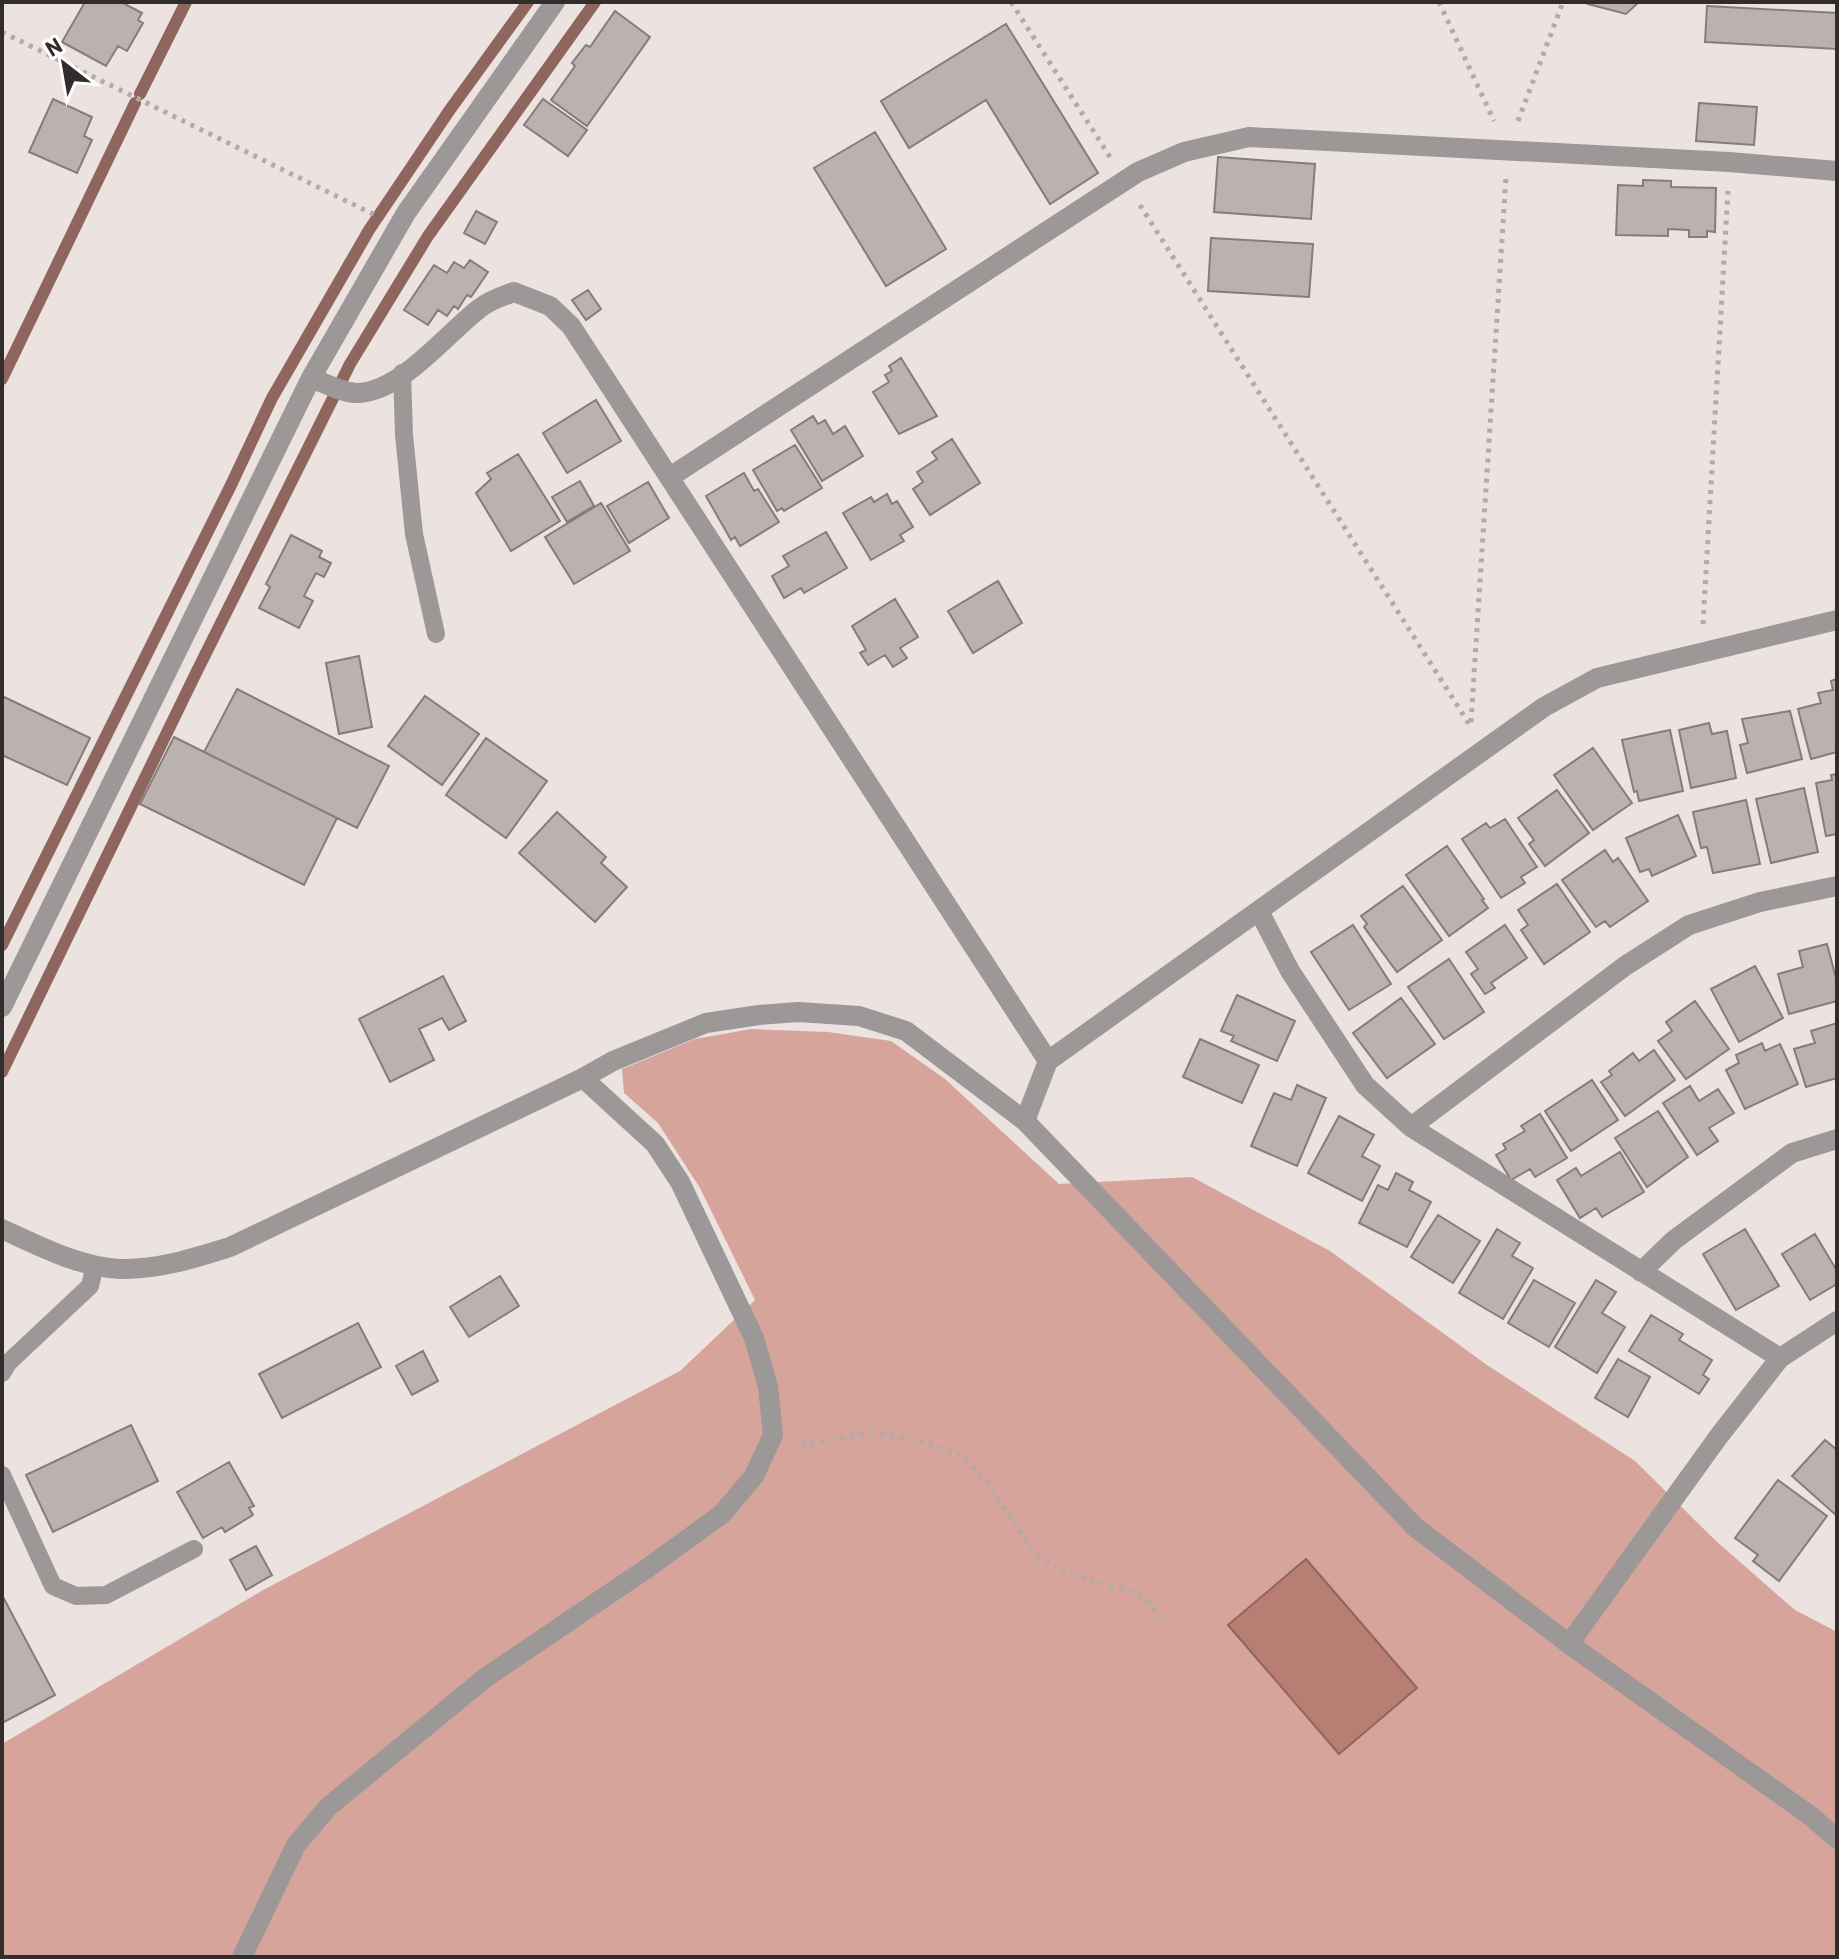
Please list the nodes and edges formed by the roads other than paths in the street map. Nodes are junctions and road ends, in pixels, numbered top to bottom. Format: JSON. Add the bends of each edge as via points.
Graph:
{"nodes":[{"id":1,"x":555,"y":2,"type":"edge"},
{"id":2,"x":1837,"y":171,"type":"edge"},
{"id":3,"x":402,"y":373,"type":"junction"},
{"id":4,"x":319,"y":382,"type":"junction"},
{"id":5,"x":670,"y":477,"type":"junction"},
{"id":6,"x":1837,"y":620,"type":"edge"},
{"id":7,"x":436,"y":634,"type":"dead end"},
{"id":8,"x":1837,"y":886,"type":"edge"},
{"id":9,"x":1259,"y":911,"type":"junction"},
{"id":10,"x":2,"y":1007,"type":"edge"},
{"id":11,"x":1048,"y":1061,"type":"junction"},
{"id":12,"x":583,"y":1078,"type":"junction"},
{"id":13,"x":1025,"y":1121,"type":"junction"},
{"id":14,"x":1411,"y":1127,"type":"junction"},
{"id":15,"x":1837,"y":1139,"type":"edge"},
{"id":16,"x":2,"y":1229,"type":"edge"},
{"id":17,"x":95,"y":1265,"type":"junction"},
{"id":18,"x":1641,"y":1272,"type":"junction"},
{"id":19,"x":1837,"y":1321,"type":"edge"},
{"id":20,"x":1780,"y":1358,"type":"junction"},
{"id":21,"x":2,"y":1373,"type":"edge"},
{"id":22,"x":2,"y":1475,"type":"edge"},
{"id":23,"x":194,"y":1549,"type":"dead end"},
{"id":24,"x":1569,"y":1644,"type":"junction"},
{"id":25,"x":1837,"y":1839,"type":"edge"},
{"id":26,"x":242,"y":1957,"type":"edge"}],
"edges":[{"from":1,"to":4,"type":"street","via":[[398,226]]},
{"from":2,"to":5,"type":"street","via":[[1249,137],[1184,152],[1138,172]]},
{"from":3,"to":4,"type":"street","via":[[380,388],[356,393]]},
{"from":3,"to":5,"type":"street","via":[[482,306],[514,292],[531,297],[571,326]]},
{"from":3,"to":7,"type":"lane","via":[[414,534]]},
{"from":4,"to":10,"type":"street"},
{"from":5,"to":11,"type":"street"},
{"from":6,"to":9,"type":"street","via":[[1597,678],[1544,707]]},
{"from":8,"to":14,"type":"street","via":[[1760,902],[1689,925],[1625,966]]},
{"from":9,"to":11,"type":"street"},
{"from":9,"to":14,"type":"street","via":[[1290,971],[1365,1085]]},
{"from":11,"to":13,"type":"street"},
{"from":12,"to":13,"type":"street","via":[[706,1023],[798,1012],[859,1016],[906,1031]]},
{"from":12,"to":17,"type":"street","via":[[230,1247],[179,1263],[121,1269]]},
{"from":12,"to":26,"type":"street","via":[[655,1144],[680,1182],[754,1338],[768,1387],[773,1435],[754,1476],[722,1514],[485,1678],[328,1807],[296,1845]]},
{"from":13,"to":24,"type":"street","via":[[1415,1527]]},
{"from":14,"to":18,"type":"street"},
{"from":15,"to":18,"type":"street","via":[[1792,1153],[1674,1240]]},
{"from":16,"to":17,"type":"street"},
{"from":17,"to":21,"type":"lane","via":[[90,1286]]},
{"from":18,"to":20,"type":"street"},
{"from":19,"to":20,"type":"street"},
{"from":20,"to":24,"type":"street"},
{"from":22,"to":23,"type":"lane","via":[[53,1586],[76,1596],[106,1595]]},
{"from":24,"to":25,"type":"street"}]}
